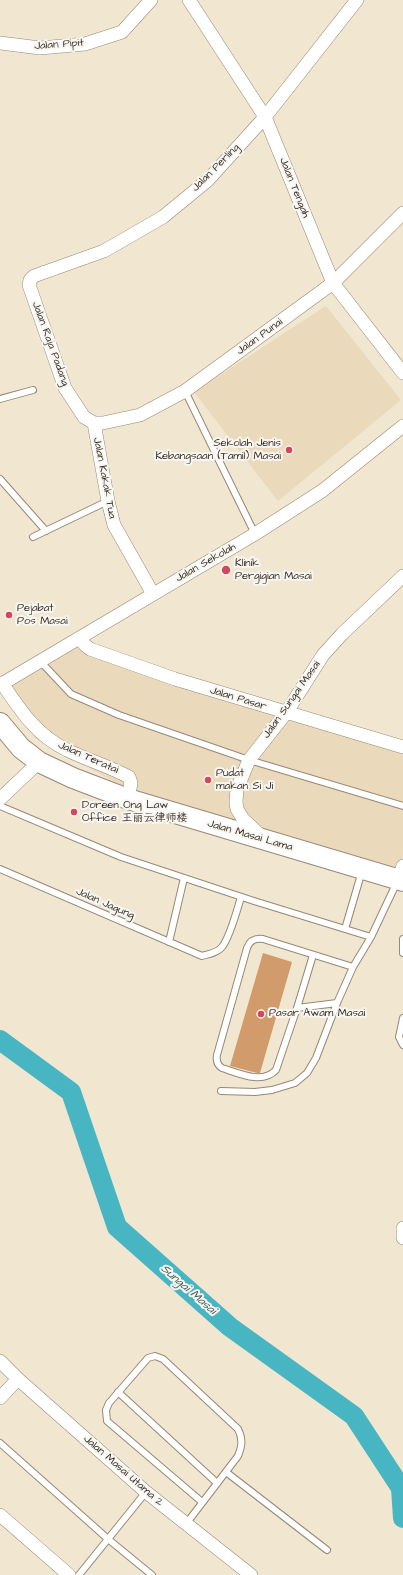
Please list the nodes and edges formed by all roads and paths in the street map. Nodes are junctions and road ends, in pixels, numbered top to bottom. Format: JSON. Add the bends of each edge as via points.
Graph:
{"nodes":[{"id":1,"x":151,"y":0,"type":"edge"},
{"id":2,"x":189,"y":0,"type":"edge"},
{"id":3,"x":358,"y":0,"type":"edge"},
{"id":4,"x":0,"y":43,"type":"edge"},
{"id":5,"x":265,"y":117,"type":"junction"},
{"id":6,"x":403,"y":213,"type":"edge"},
{"id":7,"x":30,"y":280,"type":"joint"},
{"id":8,"x":333,"y":283,"type":"junction"},
{"id":9,"x":403,"y":373,"type":"edge"},
{"id":10,"x":33,"y":390,"type":"dead end"},
{"id":11,"x":185,"y":391,"type":"junction"},
{"id":12,"x":0,"y":399,"type":"edge"},
{"id":13,"x":94,"y":423,"type":"junction"},
{"id":14,"x":403,"y":426,"type":"edge"},
{"id":15,"x":0,"y":479,"type":"edge"},
{"id":16,"x":108,"y":501,"type":"junction"},
{"id":17,"x":46,"y":531,"type":"junction"},
{"id":18,"x":255,"y":534,"type":"junction"},
{"id":19,"x":33,"y":537,"type":"dead end"},
{"id":20,"x":403,"y":576,"type":"edge"},
{"id":21,"x":153,"y":594,"type":"junction"},
{"id":22,"x":79,"y":638,"type":"junction"},
{"id":23,"x":40,"y":661,"type":"junction"},
{"id":24,"x":1,"y":684,"type":"edge"},
{"id":25,"x":286,"y":713,"type":"junction"},
{"id":26,"x":0,"y":723,"type":"edge"},
{"id":27,"x":403,"y":747,"type":"edge"},
{"id":28,"x":249,"y":760,"type":"junction"},
{"id":29,"x":39,"y":762,"type":"junction"},
{"id":30,"x":0,"y":799,"type":"edge"},
{"id":31,"x":128,"y":799,"type":"junction"},
{"id":32,"x":0,"y":806,"type":"edge"},
{"id":33,"x":403,"y":806,"type":"edge"},
{"id":34,"x":265,"y":840,"type":"junction"},
{"id":35,"x":0,"y":869,"type":"edge"},
{"id":36,"x":363,"y":869,"type":"junction"},
{"id":37,"x":401,"y":876,"type":"edge"},
{"id":38,"x":184,"y":878,"type":"junction"},
{"id":39,"x":241,"y":897,"type":"junction"},
{"id":40,"x":345,"y":929,"type":"junction"},
{"id":41,"x":371,"y":937,"type":"junction"},
{"id":42,"x":403,"y":939,"type":"edge"},
{"id":43,"x":169,"y":942,"type":"junction"},
{"id":44,"x":403,"y":954,"type":"edge"},
{"id":45,"x":313,"y":955,"type":"junction"},
{"id":46,"x":353,"y":967,"type":"junction"},
{"id":47,"x":337,"y":1003,"type":"junction"},
{"id":48,"x":297,"y":1008,"type":"junction"},
{"id":49,"x":403,"y":1018,"type":"edge"},
{"id":50,"x":403,"y":1045,"type":"edge"},
{"id":51,"x":221,"y":1091,"type":"dead end"},
{"id":52,"x":403,"y":1228,"type":"edge"},
{"id":53,"x":403,"y":1238,"type":"edge"},
{"id":54,"x":0,"y":1361,"type":"edge"},
{"id":55,"x":18,"y":1379,"type":"junction"},
{"id":56,"x":118,"y":1392,"type":"junction"},
{"id":57,"x":0,"y":1398,"type":"edge"},
{"id":58,"x":0,"y":1444,"type":"edge"},
{"id":59,"x":226,"y":1472,"type":"junction"},
{"id":60,"x":218,"y":1482,"type":"junction"},
{"id":61,"x":146,"y":1492,"type":"junction"},
{"id":62,"x":202,"y":1502,"type":"junction"},
{"id":63,"x":0,"y":1515,"type":"edge"},
{"id":64,"x":186,"y":1524,"type":"junction"},
{"id":65,"x":108,"y":1539,"type":"junction"},
{"id":66,"x":327,"y":1550,"type":"dead end"},
{"id":67,"x":69,"y":1575,"type":"edge"},
{"id":68,"x":79,"y":1575,"type":"edge"},
{"id":69,"x":152,"y":1575,"type":"edge"},
{"id":70,"x":251,"y":1575,"type":"edge"}],
"edges":[{"from":1,"to":4,"type":"street","name":"Jalan Pipit","via":[[122,32],[86,44],[40,48]]},
{"from":2,"to":5,"type":"street","name":"Jalan Tengah"},
{"from":3,"to":5,"type":"street","name":"Jalan Perling"},
{"from":5,"to":7,"type":"street","name":"Jalan Perling","via":[[208,180],[163,217],[104,251],[34,276]]},
{"from":5,"to":8,"type":"street","name":"Jalan Tengah"},
{"from":6,"to":8,"type":"street","name":"Jalan Punai"},
{"from":7,"to":13,"type":"street","name":"Jalan Raja Padang","via":[[29,285],[65,388],[84,417]]},
{"from":8,"to":9,"type":"street","name":"Jalan Tengah"},
{"from":8,"to":11,"type":"street","name":"Jalan Punai"},
{"from":10,"to":12,"type":"lane"},
{"from":11,"to":13,"type":"street","name":"Jalan Punai","via":[[140,415]]},
{"from":11,"to":18,"type":"lane"},
{"from":13,"to":16,"type":"street","name":"Jalan Kakak Tua"},
{"from":14,"to":18,"type":"street","name":"Jalan Sekolah","via":[[322,491]]},
{"from":15,"to":17,"type":"lane"},
{"from":16,"to":17,"type":"lane"},
{"from":16,"to":21,"type":"street","name":"Jalan Kakak Tua","via":[[114,525]]},
{"from":17,"to":19,"type":"lane"},
{"from":18,"to":21,"type":"street","name":"Jalan Sekolah"},
{"from":20,"to":25,"type":"street","name":"Jalan Sungai Masai","via":[[323,655]]},
{"from":21,"to":22,"type":"street","name":"Jalan Sekolah"},
{"from":22,"to":23,"type":"street","name":"Jalan Sekolah"},
{"from":22,"to":25,"type":"street","name":"Jalan Pasar","via":[[85,646],[98,652]]},
{"from":23,"to":24,"type":"street","name":"Jalan Sekolah"},
{"from":23,"to":28,"type":"lane","via":[[71,694],[119,715]]},
{"from":24,"to":31,"type":"street","name":"Jalan Teratai","via":[[31,724],[53,742],[129,777],[131,783]]},
{"from":25,"to":27,"type":"street","name":"Jalan Pasar"},
{"from":25,"to":28,"type":"street","name":"Jalan Sungai Masai"},
{"from":26,"to":29,"type":"main road","name":"Jalan Masai Lama","via":[[21,748]]},
{"from":28,"to":33,"type":"lane"},
{"from":28,"to":34,"type":"street","name":"Jalan Sungai Masai","via":[[237,789],[237,809],[243,819]]},
{"from":29,"to":30,"type":"street"},
{"from":29,"to":31,"type":"main road","name":"Jalan Masai Lama"},
{"from":31,"to":34,"type":"main road","name":"Jalan Masai Lama"},
{"from":32,"to":38,"type":"lane","via":[[121,857]]},
{"from":34,"to":36,"type":"main road","name":"Jalan Masai Lama"},
{"from":35,"to":43,"type":"lane","name":"Jalan Jagung"},
{"from":36,"to":37,"type":"main road","name":"Jalan Masai Lama"},
{"from":36,"to":40,"type":"lane"},
{"from":37,"to":41,"type":"lane"},
{"from":38,"to":39,"type":"lane"},
{"from":38,"to":43,"type":"lane"},
{"from":39,"to":40,"type":"lane"},
{"from":39,"to":43,"type":"lane","name":"Jalan Jagung","via":[[222,947],[212,954],[202,956]]},
{"from":40,"to":41,"type":"lane"},
{"from":41,"to":46,"type":"lane"},
{"from":42,"to":44,"type":"lane"},
{"from":45,"to":46,"type":"lane"},
{"from":45,"to":48,"type":"lane"},
{"from":45,"to":48,"type":"lane","via":[[263,939],[258,938],[249,942],[216,1059],[219,1066],[258,1078],[269,1076],[278,1067]]},
{"from":46,"to":47,"type":"lane"},
{"from":47,"to":48,"type":"lane"},
{"from":47,"to":51,"type":"lane","via":[[312,1066],[302,1078],[290,1085],[272,1090]]},
{"from":49,"to":50,"type":"lane","via":[[399,1037]]},
{"from":52,"to":53,"type":"street"},
{"from":54,"to":55,"type":"street","name":"Jalan Masai Utama 2"},
{"from":55,"to":57,"type":"street"},
{"from":55,"to":61,"type":"street","name":"Jalan Masai Utama 2"},
{"from":56,"to":59,"type":"lane","via":[[148,1358],[155,1356],[163,1359],[238,1429],[242,1436],[238,1456]]},
{"from":56,"to":60,"type":"lane"},
{"from":56,"to":62,"type":"lane","via":[[108,1403],[107,1421]]},
{"from":58,"to":65,"type":"lane"},
{"from":59,"to":60,"type":"lane"},
{"from":59,"to":66,"type":"lane"},
{"from":60,"to":62,"type":"lane"},
{"from":61,"to":64,"type":"street","name":"Jalan Masai Utama 2"},
{"from":61,"to":65,"type":"lane"},
{"from":62,"to":64,"type":"lane"},
{"from":63,"to":67,"type":"street"},
{"from":64,"to":70,"type":"street","name":"Jalan Masai Utama 2"},
{"from":65,"to":68,"type":"lane"},
{"from":65,"to":69,"type":"lane"}]}
